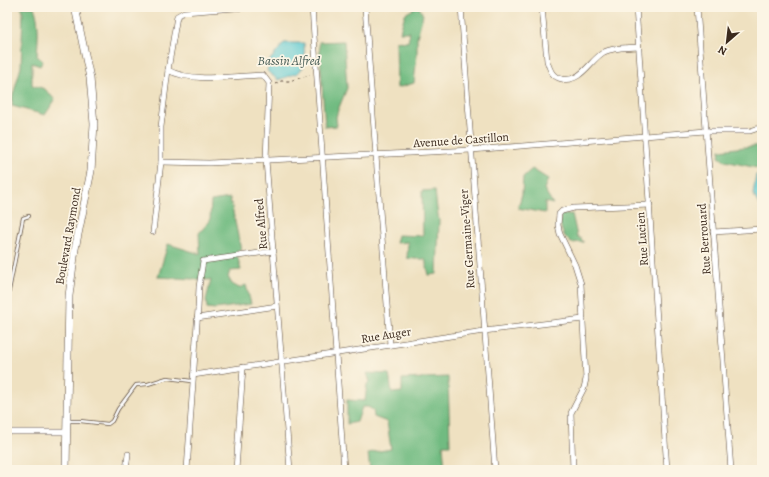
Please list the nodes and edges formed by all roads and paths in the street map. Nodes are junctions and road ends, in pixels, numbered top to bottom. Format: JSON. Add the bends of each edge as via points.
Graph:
{"nodes":[{"id":1,"x":75,"y":7,"type":"edge"},
{"id":2,"x":248,"y":7,"type":"edge"},
{"id":3,"x":312,"y":7,"type":"edge"},
{"id":4,"x":365,"y":7,"type":"edge"},
{"id":5,"x":461,"y":7,"type":"edge"},
{"id":6,"x":542,"y":7,"type":"edge"},
{"id":7,"x":636,"y":7,"type":"edge"},
{"id":8,"x":697,"y":7,"type":"edge"},
{"id":9,"x":638,"y":48,"type":"junction"},
{"id":10,"x":168,"y":70,"type":"junction"},
{"id":11,"x":317,"y":72,"type":"junction"},
{"id":12,"x":269,"y":83,"type":"junction"},
{"id":13,"x":762,"y":127,"type":"edge"},
{"id":14,"x":706,"y":131,"type":"junction"},
{"id":15,"x":644,"y":137,"type":"junction"},
{"id":16,"x":471,"y":150,"type":"junction"},
{"id":17,"x":376,"y":155,"type":"junction"},
{"id":18,"x":322,"y":157,"type":"junction"},
{"id":19,"x":266,"y":160,"type":"junction"},
{"id":20,"x":161,"y":162,"type":"junction"},
{"id":21,"x":650,"y":205,"type":"junction"},
{"id":22,"x":29,"y":216,"type":"dead end"},
{"id":23,"x":762,"y":229,"type":"edge"},
{"id":24,"x":153,"y":232,"type":"dead end"},
{"id":25,"x":713,"y":232,"type":"junction"},
{"id":26,"x":274,"y":252,"type":"junction"},
{"id":27,"x":7,"y":301,"type":"edge"},
{"id":28,"x":277,"y":306,"type":"junction"},
{"id":29,"x":197,"y":318,"type":"junction"},
{"id":30,"x":583,"y":319,"type":"junction"},
{"id":31,"x":484,"y":330,"type":"junction"},
{"id":32,"x":390,"y":345,"type":"junction"},
{"id":33,"x":336,"y":353,"type":"junction"},
{"id":34,"x":281,"y":361,"type":"junction"},
{"id":35,"x":243,"y":367,"type":"junction"},
{"id":36,"x":193,"y":378,"type":"junction"},
{"id":37,"x":67,"y":421,"type":"junction"},
{"id":38,"x":7,"y":432,"type":"edge"},
{"id":39,"x":67,"y":432,"type":"junction"},
{"id":40,"x":128,"y":454,"type":"dead end"},
{"id":41,"x":66,"y":470,"type":"edge"},
{"id":42,"x":126,"y":470,"type":"edge"},
{"id":43,"x":187,"y":470,"type":"edge"},
{"id":44,"x":236,"y":470,"type":"edge"},
{"id":45,"x":290,"y":470,"type":"edge"},
{"id":46,"x":344,"y":470,"type":"edge"},
{"id":47,"x":495,"y":470,"type":"edge"},
{"id":48,"x":573,"y":470,"type":"edge"},
{"id":49,"x":667,"y":470,"type":"edge"},
{"id":50,"x":731,"y":470,"type":"edge"}],
"edges":[{"from":1,"to":37,"type":"street","name":"Boulevard Raymond","via":[[90,78],[94,124],[91,171],[75,249],[69,296]]},
{"from":2,"to":10,"type":"street","via":[[184,12],[177,16]]},
{"from":3,"to":11,"type":"street"},
{"from":4,"to":17,"type":"street"},
{"from":5,"to":16,"type":"street","name":"Rue Germaine-Viger"},
{"from":6,"to":9,"type":"street","via":[[547,61],[553,75],[558,78],[576,78],[606,51]]},
{"from":7,"to":9,"type":"street","name":"Rue Lucien"},
{"from":8,"to":14,"type":"street","name":"Rue Berrouard"},
{"from":9,"to":15,"type":"street","name":"Rue Lucien"},
{"from":10,"to":12,"type":"street","via":[[175,74],[199,78],[263,75]]},
{"from":10,"to":20,"type":"street","via":[[161,127]]},
{"from":11,"to":12,"type":"path","via":[[274,85]]},
{"from":11,"to":18,"type":"street"},
{"from":12,"to":19,"type":"street","name":"Rue Alfred"},
{"from":13,"to":14,"type":"street","name":"Avenue de Castillon","via":[[750,131]]},
{"from":14,"to":15,"type":"street","name":"Avenue de Castillon"},
{"from":14,"to":25,"type":"street","name":"Rue Berrouard"},
{"from":15,"to":16,"type":"street","name":"Avenue de Castillon"},
{"from":15,"to":21,"type":"street","name":"Rue Lucien"},
{"from":16,"to":17,"type":"street","name":"Avenue de Castillon"},
{"from":16,"to":31,"type":"street","name":"Rue Germaine-Viger"},
{"from":17,"to":18,"type":"street","name":"Avenue de Castillon"},
{"from":17,"to":32,"type":"street"},
{"from":18,"to":19,"type":"street","name":"Avenue de Castillon"},
{"from":18,"to":33,"type":"street"},
{"from":19,"to":20,"type":"street","name":"Avenue de Castillon"},
{"from":19,"to":26,"type":"street","name":"Rue Alfred"},
{"from":20,"to":24,"type":"street"},
{"from":21,"to":30,"type":"street","via":[[574,208],[559,214],[560,234],[582,284]]},
{"from":21,"to":49,"type":"street","name":"Rue Lucien"},
{"from":22,"to":27,"type":"lane","via":[[23,218]]},
{"from":23,"to":25,"type":"street"},
{"from":25,"to":50,"type":"street","name":"Rue Berrouard"},
{"from":26,"to":28,"type":"street","name":"Rue Alfred"},
{"from":26,"to":29,"type":"street","via":[[203,261]]},
{"from":28,"to":29,"type":"street"},
{"from":28,"to":34,"type":"street","name":"Rue Alfred"},
{"from":29,"to":36,"type":"street"},
{"from":30,"to":31,"type":"street","name":"Rue Auger"},
{"from":30,"to":48,"type":"street","via":[[586,379],[571,413]]},
{"from":31,"to":32,"type":"street","name":"Rue Auger"},
{"from":31,"to":47,"type":"street","name":"Rue Germaine-Viger"},
{"from":32,"to":33,"type":"street","name":"Rue Auger"},
{"from":33,"to":34,"type":"street","name":"Rue Auger"},
{"from":33,"to":46,"type":"street"},
{"from":34,"to":35,"type":"street","name":"Rue Auger"},
{"from":34,"to":45,"type":"street","name":"Rue Alfred"},
{"from":35,"to":36,"type":"street","name":"Rue Auger"},
{"from":35,"to":44,"type":"street"},
{"from":36,"to":37,"type":"lane","via":[[167,378],[136,385],[108,424]]},
{"from":36,"to":43,"type":"street"},
{"from":37,"to":39,"type":"street","name":"Boulevard Raymond"},
{"from":38,"to":39,"type":"street"},
{"from":39,"to":41,"type":"street","name":"Boulevard Raymond"},
{"from":40,"to":42,"type":"street"}]}
